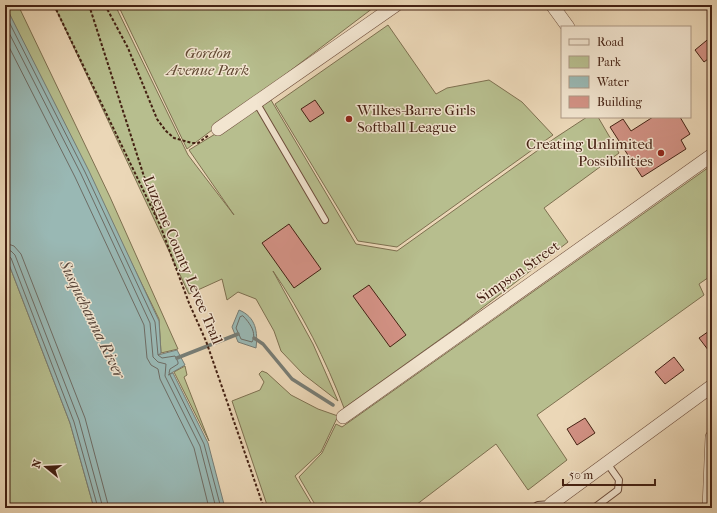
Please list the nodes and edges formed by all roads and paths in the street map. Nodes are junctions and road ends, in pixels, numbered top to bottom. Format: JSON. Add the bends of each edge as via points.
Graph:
{"nodes":[{"id":1,"x":54,"y":5,"type":"edge"},
{"id":2,"x":89,"y":5,"type":"edge"},
{"id":3,"x":105,"y":5,"type":"edge"},
{"id":4,"x":552,"y":5,"type":"edge"},
{"id":5,"x":389,"y":7,"type":"edge"},
{"id":6,"x":567,"y":26,"type":"edge"},
{"id":7,"x":256,"y":102,"type":"junction"},
{"id":8,"x":218,"y":129,"type":"joint"},
{"id":9,"x":712,"y":155,"type":"edge"},
{"id":10,"x":325,"y":220,"type":"dead end"},
{"id":11,"x":160,"y":224,"type":"junction"},
{"id":12,"x":711,"y":390,"type":"edge"},
{"id":13,"x":342,"y":417,"type":"dead end"},
{"id":14,"x":712,"y":437,"type":"edge"},
{"id":15,"x":607,"y":463,"type":"junction"},
{"id":16,"x":551,"y":504,"type":"joint"},
{"id":17,"x":264,"y":508,"type":"edge"},
{"id":18,"x":533,"y":508,"type":"edge"},
{"id":19,"x":594,"y":508,"type":"edge"},
{"id":20,"x":708,"y":508,"type":"edge"}],
"edges":[{"from":1,"to":11,"type":"path","name":"Luzerne County Levee Trail"},
{"from":2,"to":11,"type":"path"},
{"from":3,"to":8,"type":"path","via":[[128,48],[157,119],[166,131],[174,138],[198,143]]},
{"from":4,"to":6,"type":"street"},
{"from":5,"to":7,"type":"street"},
{"from":7,"to":8,"type":"street"},
{"from":7,"to":10,"type":"lane"},
{"from":9,"to":13,"type":"street","name":"Simpson Street"},
{"from":11,"to":17,"type":"path","name":"Luzerne County Levee Trail","via":[[206,341]]},
{"from":12,"to":15,"type":"street"},
{"from":14,"to":20,"type":"street"},
{"from":15,"to":16,"type":"street"},
{"from":15,"to":19,"type":"lane","via":[[618,480],[618,490]]},
{"from":16,"to":18,"type":"lane"}]}
